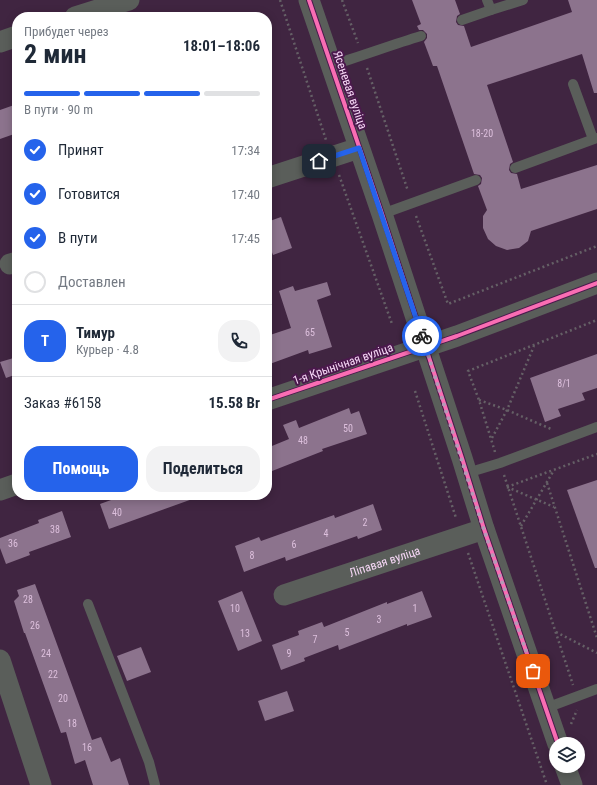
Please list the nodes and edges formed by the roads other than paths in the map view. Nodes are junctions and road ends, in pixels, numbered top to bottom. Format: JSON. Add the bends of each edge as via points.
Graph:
{"nodes":[{"id":1,"x":129,"y":0,"type":"edge"},
{"id":2,"x":309,"y":0,"type":"edge"},
{"id":3,"x":487,"y":0,"type":"edge"},
{"id":4,"x":524,"y":0,"type":"edge"},
{"id":5,"x":491,"y":10,"type":"junction"},
{"id":6,"x":91,"y":12,"type":"edge"},
{"id":7,"x":462,"y":20,"type":"dead end"},
{"id":8,"x":421,"y":36,"type":"dead end"},
{"id":9,"x":12,"y":38,"type":"edge"},
{"id":10,"x":0,"y":42,"type":"edge"},
{"id":11,"x":332,"y":65,"type":"junction"},
{"id":12,"x":573,"y":84,"type":"dead end"},
{"id":13,"x":595,"y":138,"type":"edge"},
{"id":14,"x":359,"y":148,"type":"junction"},
{"id":15,"x":515,"y":168,"type":"dead end"},
{"id":16,"x":272,"y":176,"type":"edge"},
{"id":17,"x":476,"y":180,"type":"dead end"},
{"id":18,"x":382,"y":214,"type":"junction"},
{"id":19,"x":597,"y":283,"type":"edge"},
{"id":20,"x":426,"y":346,"type":"junction"},
{"id":21,"x":272,"y":398,"type":"edge"},
{"id":22,"x":597,"y":427,"type":"edge"},
{"id":23,"x":467,"y":473,"type":"junction"},
{"id":24,"x":12,"y":486,"type":"edge"},
{"id":25,"x":0,"y":490,"type":"edge"},
{"id":26,"x":484,"y":530,"type":"junction"},
{"id":27,"x":284,"y":595,"type":"dead end"},
{"id":28,"x":88,"y":604,"type":"dead end"},
{"id":29,"x":0,"y":660,"type":"edge"},
{"id":30,"x":597,"y":689,"type":"edge"},
{"id":31,"x":546,"y":708,"type":"junction"},
{"id":32,"x":564,"y":736,"type":"edge"},
{"id":33,"x":41,"y":785,"type":"edge"},
{"id":34,"x":155,"y":785,"type":"edge"}],
"edges":[{"from":1,"to":6,"type":"street"},
{"from":2,"to":11,"type":"street","name":"Ясеневая вуліца"},
{"from":3,"to":5,"type":"lane"},
{"from":4,"to":5,"type":"lane"},
{"from":5,"to":7,"type":"lane"},
{"from":8,"to":11,"type":"lane"},
{"from":9,"to":10,"type":"street"},
{"from":11,"to":14,"type":"street","name":"Ясеневая вуліца"},
{"from":12,"to":13,"type":"lane"},
{"from":13,"to":15,"type":"lane"},
{"from":14,"to":16,"type":"street"},
{"from":14,"to":18,"type":"street","name":"Ясеневая вуліца"},
{"from":17,"to":18,"type":"lane"},
{"from":18,"to":20,"type":"street","name":"Ясеневая вуліца"},
{"from":19,"to":20,"type":"street"},
{"from":20,"to":21,"type":"street","name":"1-я Крынічная вуліца"},
{"from":20,"to":23,"type":"street","name":"Ясеневая вуліца"},
{"from":22,"to":23,"type":"lane"},
{"from":23,"to":26,"type":"street","name":"Ясеневая вуліца"},
{"from":24,"to":25,"type":"street"},
{"from":26,"to":27,"type":"street","name":"Ліпавая вуліца"},
{"from":26,"to":31,"type":"street","name":"Ясеневая вуліца"},
{"from":28,"to":34,"type":"lane","via":[[149,762]]},
{"from":29,"to":33,"type":"street"},
{"from":30,"to":31,"type":"lane"},
{"from":31,"to":32,"type":"street","name":"Ясеневая вуліца"}]}
